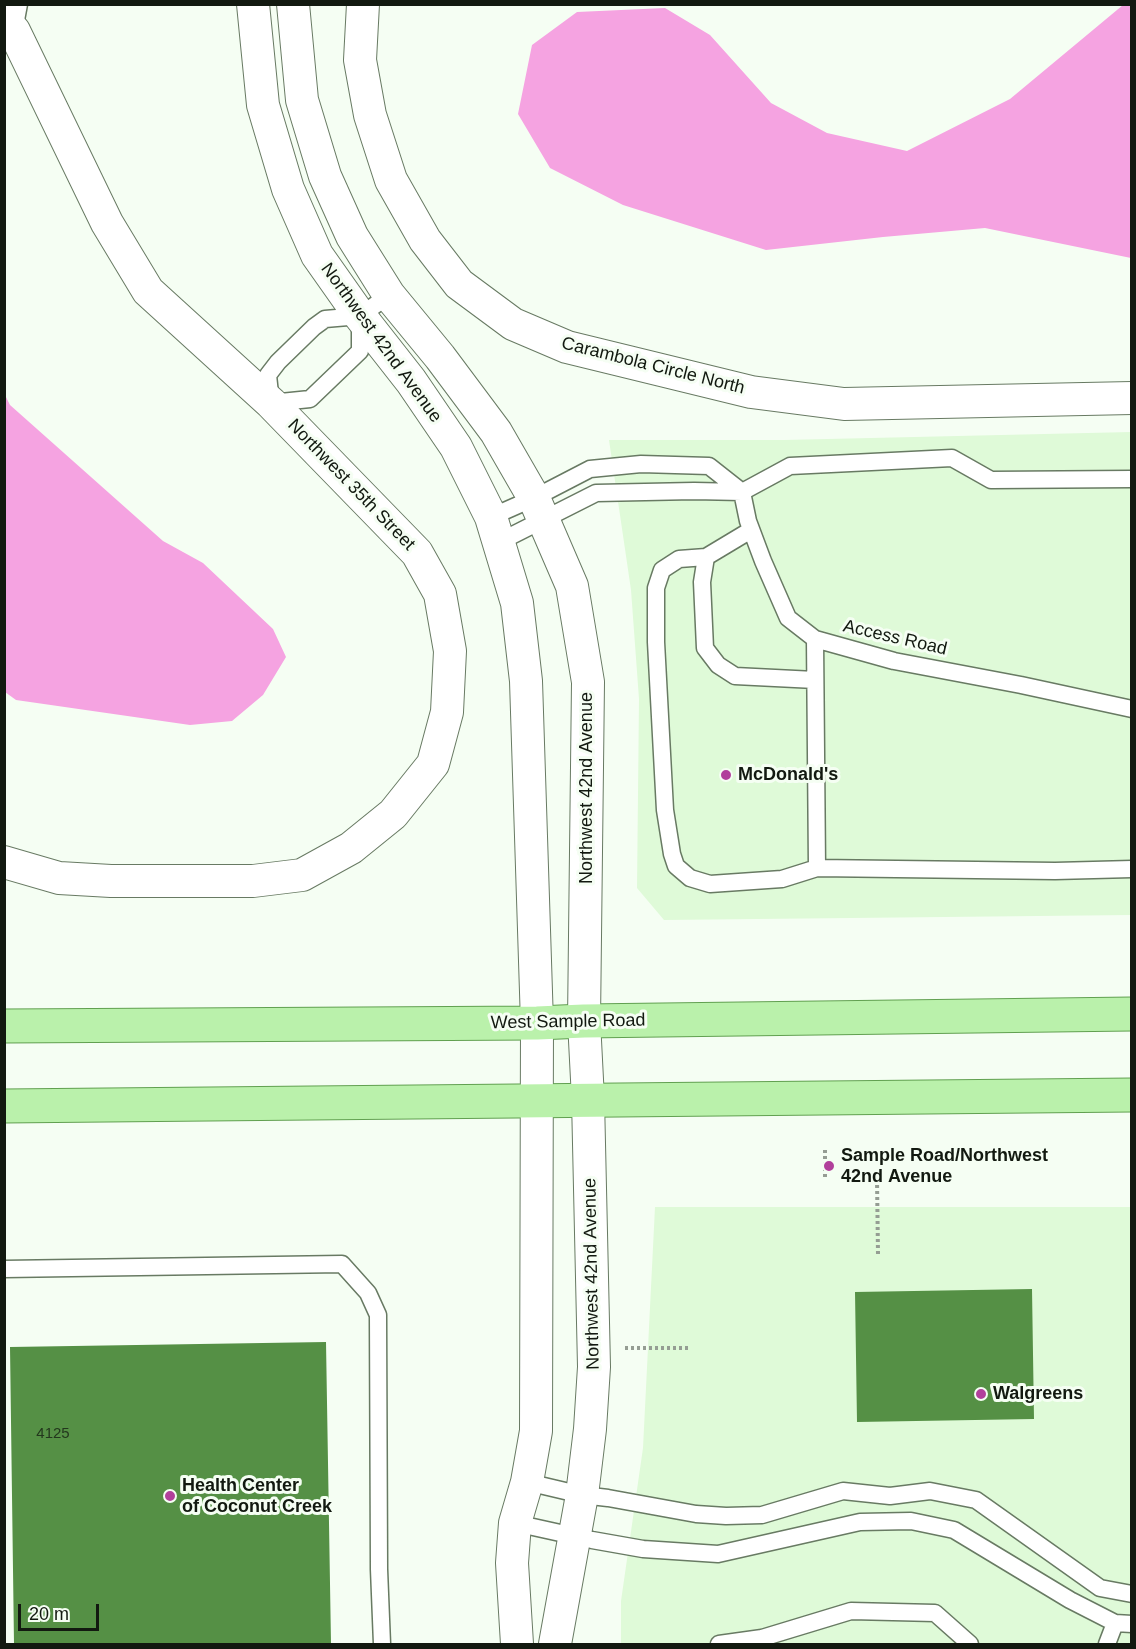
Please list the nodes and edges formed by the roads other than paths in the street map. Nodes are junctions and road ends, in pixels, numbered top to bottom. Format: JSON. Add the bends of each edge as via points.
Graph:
{"nodes":[{"id":1,"x":253,"y":4,"type":"edge"},
{"id":2,"x":292,"y":4,"type":"edge"},
{"id":3,"x":363,"y":4,"type":"edge"},
{"id":4,"x":12,"y":18,"type":"edge"},
{"id":5,"x":388,"y":295,"type":"junction"},
{"id":6,"x":360,"y":316,"type":"junction"},
{"id":7,"x":1131,"y":398,"type":"edge"},
{"id":8,"x":271,"y":403,"type":"junction"},
{"id":9,"x":1131,"y":479,"type":"edge"},
{"id":10,"x":741,"y":492,"type":"junction"},
{"id":11,"x":538,"y":509,"type":"junction"},
{"id":12,"x":495,"y":530,"type":"junction"},
{"id":13,"x":752,"y":530,"type":"junction"},
{"id":14,"x":706,"y":557,"type":"junction"},
{"id":15,"x":815,"y":639,"type":"junction"},
{"id":16,"x":815,"y":680,"type":"junction"},
{"id":17,"x":1131,"y":709,"type":"edge"},
{"id":18,"x":4,"y":862,"type":"edge"},
{"id":19,"x":817,"y":868,"type":"junction"},
{"id":20,"x":1131,"y":869,"type":"edge"},
{"id":21,"x":1131,"y":1014,"type":"edge"},
{"id":22,"x":585,"y":1021,"type":"junction"},
{"id":23,"x":537,"y":1023,"type":"junction"},
{"id":24,"x":4,"y":1026,"type":"edge"},
{"id":25,"x":1131,"y":1095,"type":"edge"},
{"id":26,"x":588,"y":1099,"type":"junction"},
{"id":27,"x":536,"y":1101,"type":"junction"},
{"id":28,"x":4,"y":1106,"type":"edge"},
{"id":29,"x":4,"y":1269,"type":"edge"},
{"id":30,"x":527,"y":1482,"type":"junction"},
{"id":31,"x":582,"y":1495,"type":"junction"},
{"id":32,"x":515,"y":1523,"type":"junction"},
{"id":33,"x":576,"y":1536,"type":"junction"},
{"id":34,"x":1131,"y":1594,"type":"edge"},
{"id":35,"x":1123,"y":1624,"type":"edge"},
{"id":36,"x":762,"y":1641,"type":"edge"},
{"id":37,"x":382,"y":1644,"type":"edge"},
{"id":38,"x":517,"y":1644,"type":"edge"},
{"id":39,"x":555,"y":1644,"type":"edge"},
{"id":40,"x":719,"y":1644,"type":"edge"},
{"id":41,"x":970,"y":1644,"type":"edge"},
{"id":42,"x":1107,"y":1644,"type":"edge"}],
"edges":[{"from":1,"to":6,"type":"street","name":"Northwest 42nd Avenue","via":[[263,105],[288,189],[317,255]]},
{"from":2,"to":5,"type":"street","name":"Northwest 42nd Avenue","via":[[302,100],[325,176],[352,236]]},
{"from":3,"to":7,"type":"street","name":"Carambola Circle North","via":[[360,60],[370,115],[391,180],[425,240],[459,284],[513,324],[567,347],[739,389],[844,404]]},
{"from":4,"to":8,"type":"street","name":"Northwest 35th Street","via":[[107,223],[148,291]]},
{"from":5,"to":6,"type":"lane"},
{"from":5,"to":11,"type":"street","name":"Northwest 42nd Avenue","via":[[496,432]]},
{"from":6,"to":8,"type":"lane","via":[[360,351],[310,399]]},
{"from":6,"to":8,"type":"lane","via":[[325,319],[314,327],[267,375]]},
{"from":6,"to":12,"type":"street","name":"Northwest 42nd Avenue","via":[[456,447]]},
{"from":8,"to":18,"type":"street","name":"Northwest 35th Street","via":[[417,553],[440,594],[450,651],[447,712],[433,764],[393,814],[351,848],[302,875],[253,881],[111,881],[59,878]]},
{"from":9,"to":10,"type":"lane","via":[[991,480],[951,458],[790,466]]},
{"from":10,"to":11,"type":"lane","via":[[596,493]]},
{"from":10,"to":11,"type":"lane","via":[[709,466],[641,464],[590,469]]},
{"from":10,"to":13,"type":"lane","name":"Access Road"},
{"from":11,"to":12,"type":"lane"},
{"from":11,"to":12,"type":"lane"},
{"from":11,"to":22,"type":"street","name":"Northwest 42nd Avenue","via":[[572,586],[588,682]]},
{"from":12,"to":23,"type":"street","name":"Northwest 42nd Avenue","via":[[517,603],[526,681]]},
{"from":13,"to":14,"type":"lane"},
{"from":13,"to":15,"type":"lane","name":"Access Road","via":[[788,618]]},
{"from":14,"to":16,"type":"lane","via":[[702,582],[705,648],[718,664],[735,676]]},
{"from":14,"to":19,"type":"lane","via":[[679,559],[662,570],[656,588],[664,810],[676,866],[690,878],[710,884],[782,879]]},
{"from":15,"to":16,"type":"lane"},
{"from":15,"to":17,"type":"lane","name":"Access Road","via":[[894,661]]},
{"from":16,"to":19,"type":"lane"},
{"from":19,"to":20,"type":"lane"},
{"from":21,"to":22,"type":"main road","name":"West Sample Road"},
{"from":22,"to":23,"type":"main road","name":"West Sample Road"},
{"from":22,"to":26,"type":"street","name":"Northwest 42nd Avenue"},
{"from":23,"to":24,"type":"main road","name":"West Sample Road"},
{"from":23,"to":27,"type":"street","name":"Northwest 42nd Avenue"},
{"from":25,"to":26,"type":"main road"},
{"from":26,"to":27,"type":"main road"},
{"from":26,"to":31,"type":"street","name":"Northwest 42nd Avenue","via":[[594,1367]]},
{"from":27,"to":28,"type":"main road"},
{"from":27,"to":30,"type":"street","name":"Northwest 42nd Avenue","via":[[536,1431]]},
{"from":29,"to":37,"type":"lane","via":[[342,1264],[368,1293],[378,1315]]},
{"from":30,"to":31,"type":"lane"},
{"from":30,"to":32,"type":"street","name":"Northwest 42nd Avenue"},
{"from":31,"to":33,"type":"street","name":"Northwest 42nd Avenue"},
{"from":31,"to":34,"type":"lane","via":[[726,1516],[762,1515],[843,1491],[890,1496],[930,1491],[976,1500],[1100,1588]]},
{"from":32,"to":33,"type":"lane"},
{"from":32,"to":38,"type":"street","name":"Northwest 42nd Avenue","via":[[512,1563]]},
{"from":33,"to":35,"type":"lane","via":[[643,1549],[718,1554],[860,1522],[911,1521],[954,1530],[1070,1600]]},
{"from":33,"to":39,"type":"street","name":"Northwest 42nd Avenue"},
{"from":35,"to":42,"type":"lane"},
{"from":36,"to":40,"type":"lane"},
{"from":36,"to":41,"type":"lane","via":[[851,1611],[935,1613]]}]}
